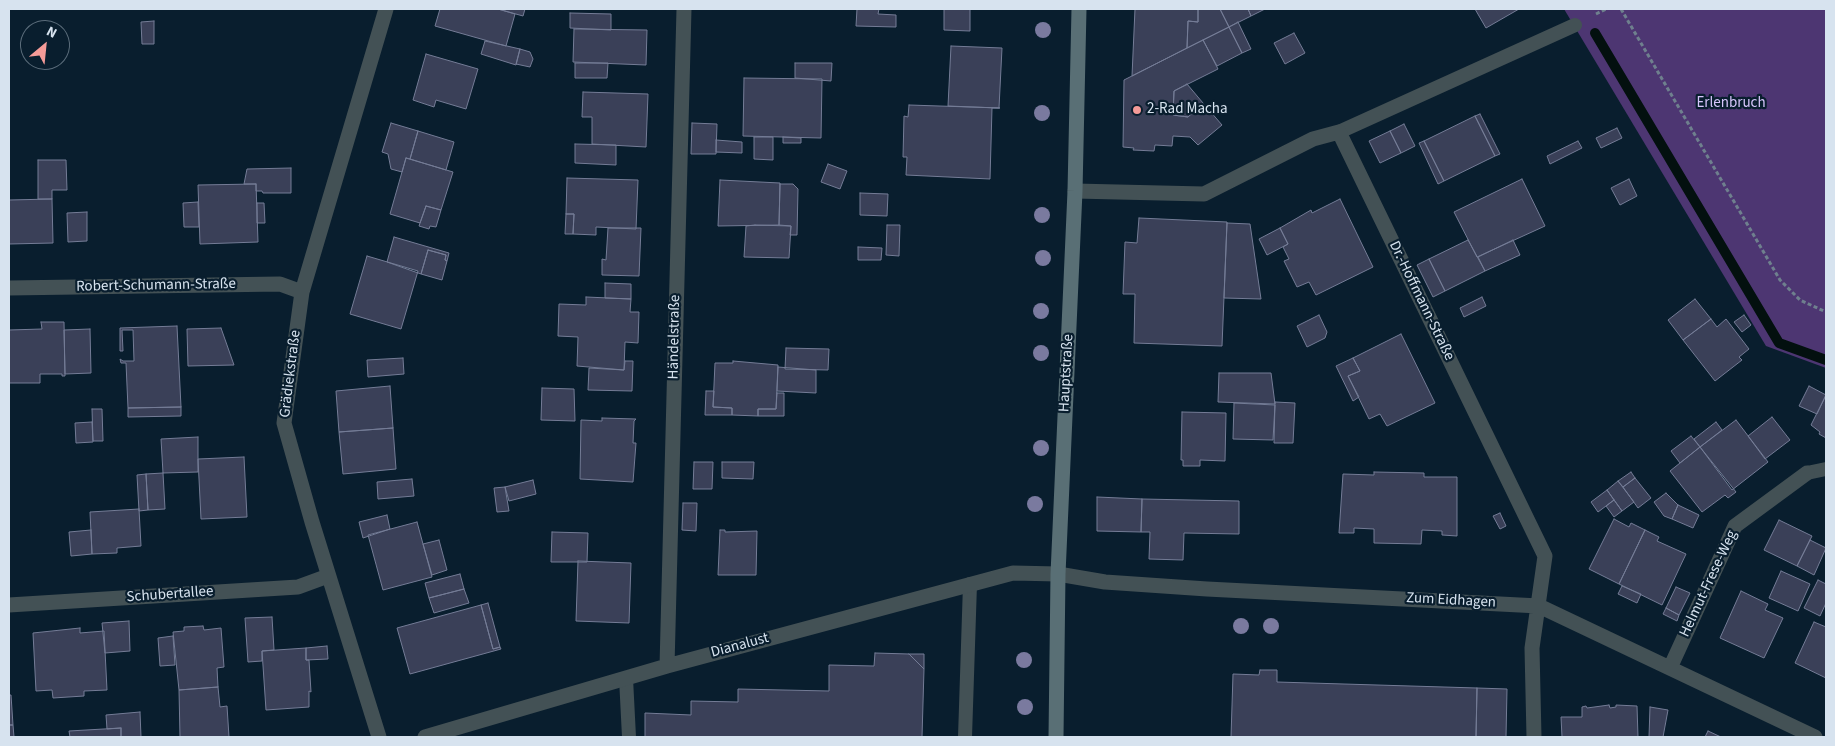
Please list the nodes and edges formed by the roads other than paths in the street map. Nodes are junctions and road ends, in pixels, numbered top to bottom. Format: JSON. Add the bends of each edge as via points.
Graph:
{"nodes":[{"id":1,"x":386,"y":9,"type":"edge"},
{"id":2,"x":684,"y":9,"type":"edge"},
{"id":3,"x":1079,"y":9,"type":"edge"},
{"id":4,"x":1575,"y":25,"type":"dead end"},
{"id":5,"x":1340,"y":132,"type":"junction"},
{"id":6,"x":1075,"y":191,"type":"junction"},
{"id":7,"x":9,"y":288,"type":"edge"},
{"id":8,"x":302,"y":292,"type":"junction"},
{"id":9,"x":1826,"y":470,"type":"edge"},
{"id":10,"x":1807,"y":473,"type":"joint"},
{"id":11,"x":1058,"y":574,"type":"junction"},
{"id":12,"x":328,"y":576,"type":"junction"},
{"id":13,"x":970,"y":584,"type":"junction"},
{"id":14,"x":9,"y":605,"type":"edge"},
{"id":15,"x":1539,"y":606,"type":"junction"},
{"id":16,"x":667,"y":666,"type":"junction"},
{"id":17,"x":1670,"y":668,"type":"junction"},
{"id":18,"x":626,"y":678,"type":"junction"},
{"id":19,"x":379,"y":737,"type":"edge"},
{"id":20,"x":425,"y":737,"type":"edge"},
{"id":21,"x":629,"y":737,"type":"edge"},
{"id":22,"x":965,"y":737,"type":"edge"},
{"id":23,"x":1056,"y":737,"type":"edge"},
{"id":24,"x":1534,"y":737,"type":"edge"},
{"id":25,"x":1815,"y":737,"type":"edge"}],
"edges":[{"from":1,"to":8,"type":"street","name":"Grädiekstraße"},
{"from":2,"to":16,"type":"street","name":"Händelstraße"},
{"from":3,"to":6,"type":"street","name":"Hauptstraße"},
{"from":4,"to":5,"type":"lane"},
{"from":5,"to":6,"type":"street","via":[[1313,139],[1204,194]]},
{"from":5,"to":15,"type":"street","name":"Dr.-Hoffmann-Straße","via":[[1545,556]]},
{"from":6,"to":11,"type":"street","name":"Hauptstraße"},
{"from":7,"to":8,"type":"street","name":"Robert-Schumann-Straße","via":[[280,284]]},
{"from":8,"to":12,"type":"street","name":"Grädiekstraße","via":[[284,423]]},
{"from":9,"to":10,"type":"lane"},
{"from":10,"to":17,"type":"street","name":"Helmut-Frese-Weg","via":[[1735,526]]},
{"from":11,"to":13,"type":"street","name":"Dianalust","via":[[1013,573]]},
{"from":11,"to":15,"type":"street","name":"Zum Eidhagen","via":[[1105,582],[1206,589]]},
{"from":11,"to":23,"type":"street","name":"Hauptstraße"},
{"from":12,"to":14,"type":"street","name":"Schubertallee","via":[[298,587]]},
{"from":12,"to":19,"type":"street","name":"Grädiekstraße"},
{"from":13,"to":16,"type":"street","name":"Dianalust"},
{"from":13,"to":22,"type":"lane"},
{"from":15,"to":17,"type":"street","name":"Zum Eidhagen"},
{"from":15,"to":24,"type":"street","name":"Dr.-Hoffmann-Straße","via":[[1532,648]]},
{"from":16,"to":18,"type":"street","name":"Dianalust"},
{"from":17,"to":25,"type":"street","name":"Zum Eidhagen"},
{"from":18,"to":20,"type":"street","name":"Dianalust"},
{"from":18,"to":21,"type":"lane"}]}
